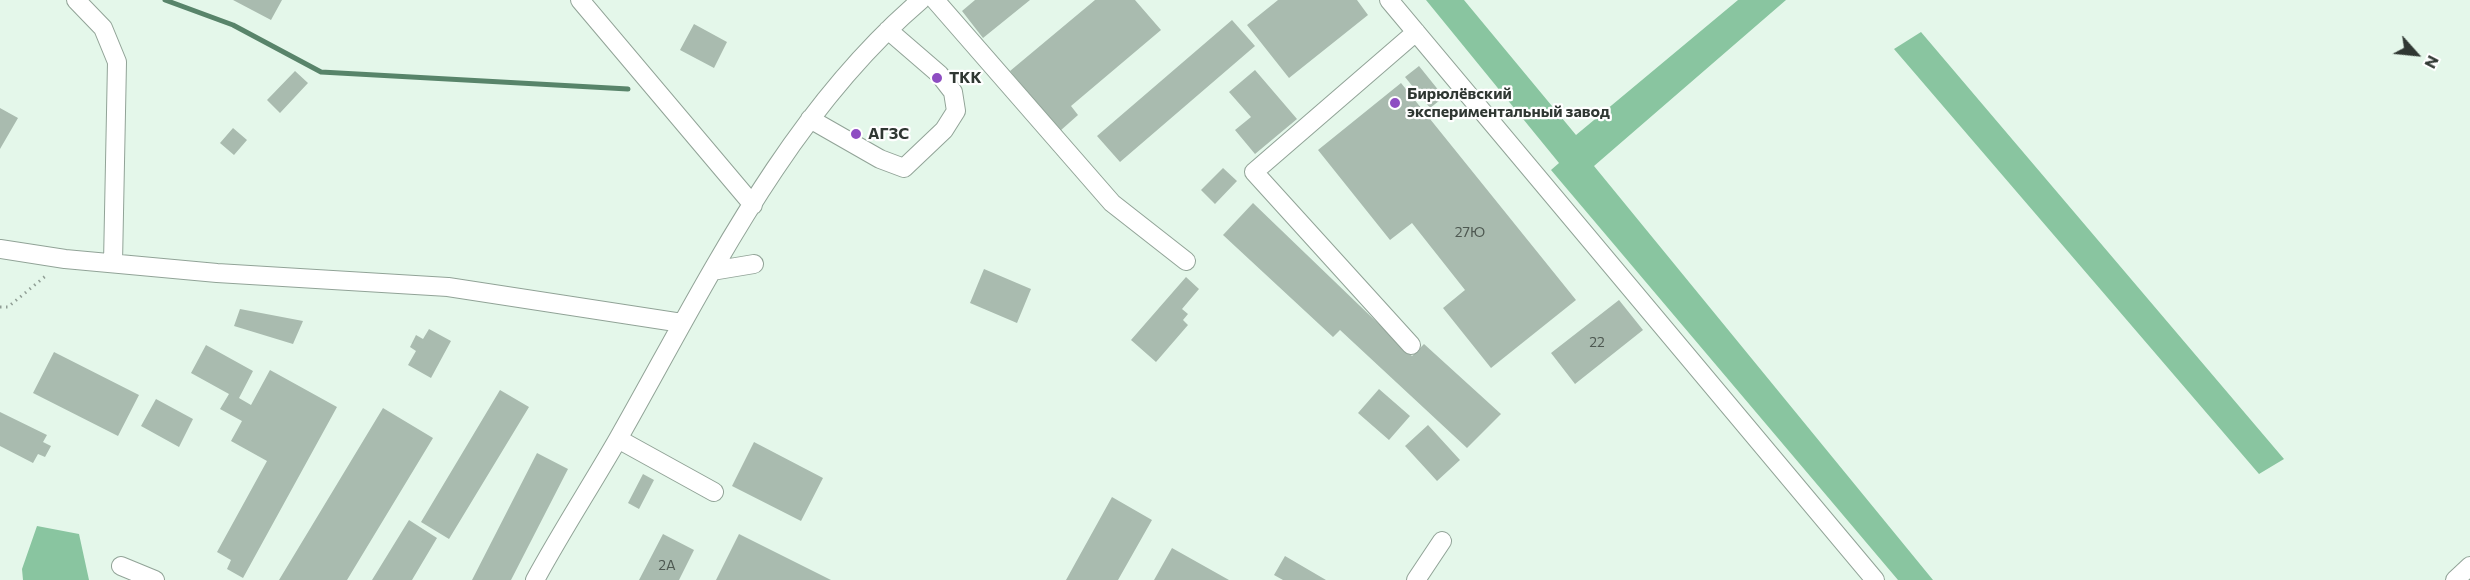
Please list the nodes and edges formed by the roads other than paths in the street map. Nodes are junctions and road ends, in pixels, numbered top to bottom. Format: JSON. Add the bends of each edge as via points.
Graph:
{"nodes":[{"id":1,"x":76,"y":0,"type":"edge"},
{"id":2,"x":580,"y":0,"type":"edge"},
{"id":3,"x":921,"y":0,"type":"edge"},
{"id":4,"x":935,"y":0,"type":"edge"},
{"id":5,"x":1389,"y":0,"type":"edge"},
{"id":6,"x":888,"y":30,"type":"junction"},
{"id":7,"x":1416,"y":32,"type":"junction"},
{"id":8,"x":810,"y":119,"type":"junction"},
{"id":9,"x":753,"y":205,"type":"junction"},
{"id":10,"x":0,"y":249,"type":"edge"},
{"id":11,"x":1186,"y":261,"type":"dead end"},
{"id":12,"x":113,"y":263,"type":"junction"},
{"id":13,"x":754,"y":264,"type":"dead end"},
{"id":14,"x":712,"y":271,"type":"junction"},
{"id":15,"x":682,"y":323,"type":"junction"},
{"id":16,"x":1412,"y":345,"type":"dead end"},
{"id":17,"x":618,"y":439,"type":"junction"},
{"id":18,"x":714,"y":492,"type":"dead end"},
{"id":19,"x":1442,"y":541,"type":"dead end"},
{"id":20,"x":121,"y":566,"type":"dead end"},
{"id":21,"x":2470,"y":566,"type":"edge"},
{"id":22,"x":155,"y":580,"type":"edge"},
{"id":23,"x":535,"y":580,"type":"edge"},
{"id":24,"x":1416,"y":580,"type":"edge"},
{"id":25,"x":1875,"y":580,"type":"edge"},
{"id":26,"x":2455,"y":580,"type":"edge"}],
"edges":[{"from":1,"to":12,"type":"street","via":[[103,28],[117,62]]},
{"from":2,"to":9,"type":"street"},
{"from":3,"to":6,"type":"street"},
{"from":4,"to":11,"type":"street","via":[[1112,203]]},
{"from":5,"to":7,"type":"street"},
{"from":6,"to":8,"type":"street"},
{"from":6,"to":8,"type":"street","via":[[939,74],[953,92],[956,111],[944,130],[904,168],[880,159]]},
{"from":7,"to":16,"type":"street","via":[[1254,172]]},
{"from":7,"to":25,"type":"street"},
{"from":8,"to":9,"type":"street"},
{"from":9,"to":14,"type":"street"},
{"from":10,"to":12,"type":"street"},
{"from":12,"to":15,"type":"street","via":[[448,287]]},
{"from":13,"to":14,"type":"street"},
{"from":14,"to":15,"type":"street"},
{"from":15,"to":17,"type":"street"},
{"from":17,"to":18,"type":"street"},
{"from":17,"to":23,"type":"street"},
{"from":19,"to":24,"type":"street"},
{"from":20,"to":22,"type":"street"},
{"from":21,"to":26,"type":"street"}]}
